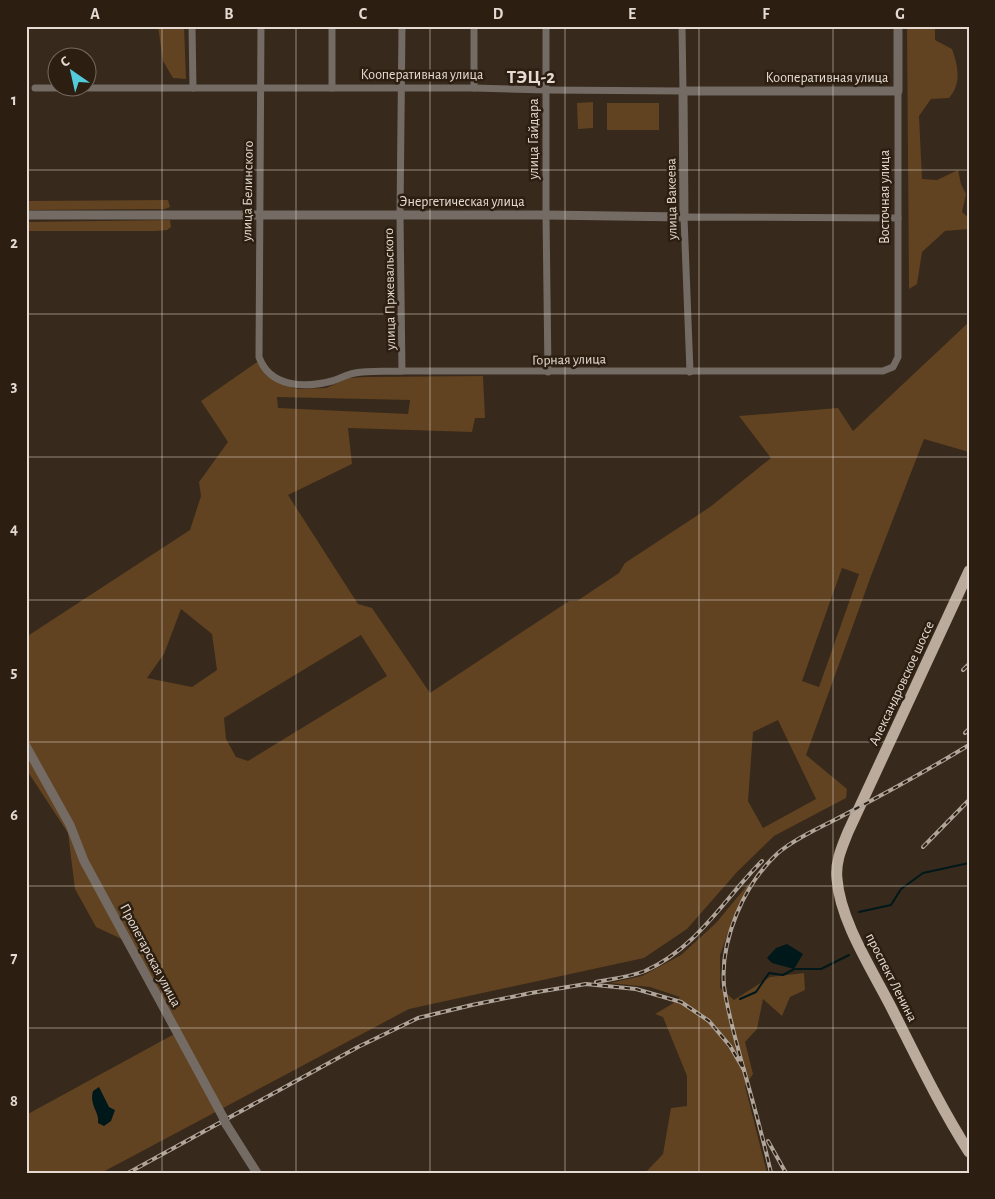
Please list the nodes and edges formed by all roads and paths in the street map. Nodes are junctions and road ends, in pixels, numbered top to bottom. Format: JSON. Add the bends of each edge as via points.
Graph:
{"nodes":[{"id":1,"x":192,"y":26,"type":"edge"},
{"id":2,"x":261,"y":26,"type":"edge"},
{"id":3,"x":332,"y":26,"type":"edge"},
{"id":4,"x":402,"y":26,"type":"edge"},
{"id":5,"x":474,"y":26,"type":"edge"},
{"id":6,"x":546,"y":26,"type":"edge"},
{"id":7,"x":682,"y":26,"type":"edge"},
{"id":8,"x":898,"y":26,"type":"edge"},
{"id":9,"x":35,"y":88,"type":"dead end"},
{"id":10,"x":193,"y":88,"type":"junction"},
{"id":11,"x":260,"y":88,"type":"junction"},
{"id":12,"x":332,"y":88,"type":"junction"},
{"id":13,"x":402,"y":88,"type":"junction"},
{"id":14,"x":474,"y":88,"type":"junction"},
{"id":15,"x":546,"y":90,"type":"junction"},
{"id":16,"x":683,"y":91,"type":"junction"},
{"id":17,"x":898,"y":91,"type":"junction"},
{"id":18,"x":26,"y":215,"type":"edge"},
{"id":19,"x":259,"y":215,"type":"junction"},
{"id":20,"x":400,"y":215,"type":"junction"},
{"id":21,"x":546,"y":215,"type":"junction"},
{"id":22,"x":684,"y":217,"type":"junction"},
{"id":23,"x":898,"y":218,"type":"junction"},
{"id":24,"x":259,"y":356,"type":"joint"},
{"id":25,"x":893,"y":367,"type":"joint"},
{"id":26,"x":402,"y":371,"type":"junction"},
{"id":27,"x":548,"y":372,"type":"junction"},
{"id":28,"x":690,"y":372,"type":"junction"},
{"id":29,"x":969,"y":571,"type":"edge"},
{"id":30,"x":26,"y":746,"type":"edge"},
{"id":31,"x":861,"y":806,"type":"joint"},
{"id":32,"x":969,"y":1152,"type":"edge"},
{"id":33,"x":257,"y":1173,"type":"edge"}],
"edges":[{"from":1,"to":10,"type":"street"},
{"from":2,"to":11,"type":"street","name":"улица Белинского"},
{"from":3,"to":12,"type":"street"},
{"from":4,"to":13,"type":"street","name":"улица Пржевальского"},
{"from":5,"to":14,"type":"street"},
{"from":6,"to":15,"type":"street","name":"улица Гайдара"},
{"from":7,"to":16,"type":"street","name":"улица Вакеева"},
{"from":8,"to":17,"type":"street","name":"Восточная улица"},
{"from":9,"to":10,"type":"street","name":"Кооперативная улица"},
{"from":10,"to":11,"type":"street","name":"Кооперативная улица"},
{"from":11,"to":12,"type":"street","name":"Кооперативная улица"},
{"from":11,"to":19,"type":"street","name":"улица Белинского"},
{"from":12,"to":13,"type":"street","name":"Кооперативная улица"},
{"from":13,"to":14,"type":"street","name":"Кооперативная улица"},
{"from":13,"to":20,"type":"street","name":"улица Пржевальского"},
{"from":14,"to":15,"type":"street","name":"Кооперативная улица"},
{"from":15,"to":16,"type":"street","name":"Кооперативная улица"},
{"from":15,"to":21,"type":"street","name":"улица Гайдара"},
{"from":16,"to":17,"type":"street","name":"Кооперативная улица"},
{"from":16,"to":22,"type":"street","name":"улица Вакеева"},
{"from":17,"to":23,"type":"street","name":"Восточная улица"},
{"from":18,"to":19,"type":"street","name":"Энергетическая улица"},
{"from":19,"to":20,"type":"street","name":"Энергетическая улица"},
{"from":19,"to":24,"type":"street","name":"улица Белинского"},
{"from":20,"to":21,"type":"street","name":"Энергетическая улица"},
{"from":20,"to":26,"type":"street","name":"улица Пржевальского"},
{"from":21,"to":22,"type":"street","name":"Энергетическая улица"},
{"from":21,"to":27,"type":"street","name":"улица Гайдара"},
{"from":22,"to":23,"type":"street","name":"Энергетическая улица"},
{"from":22,"to":28,"type":"street","name":"улица Вакеева"},
{"from":23,"to":25,"type":"street","name":"Восточная улица","via":[[898,357]]},
{"from":24,"to":26,"type":"street","name":"Горная улица","via":[[262,365],[275,377],[290,384],[308,385],[355,373]]},
{"from":25,"to":28,"type":"street","name":"Горная улица","via":[[884,371]]},
{"from":26,"to":27,"type":"street","name":"Горная улица"},
{"from":27,"to":28,"type":"street","name":"Горная улица"},
{"from":29,"to":31,"type":"main road","name":"Александровское шоссе"},
{"from":30,"to":33,"type":"street","name":"Пролетарская улица","via":[[70,825],[84,861],[225,1121]]},
{"from":31,"to":32,"type":"main road","name":"проспект Ленина","via":[[840,852],[837,866],[839,893],[856,940]]}]}
